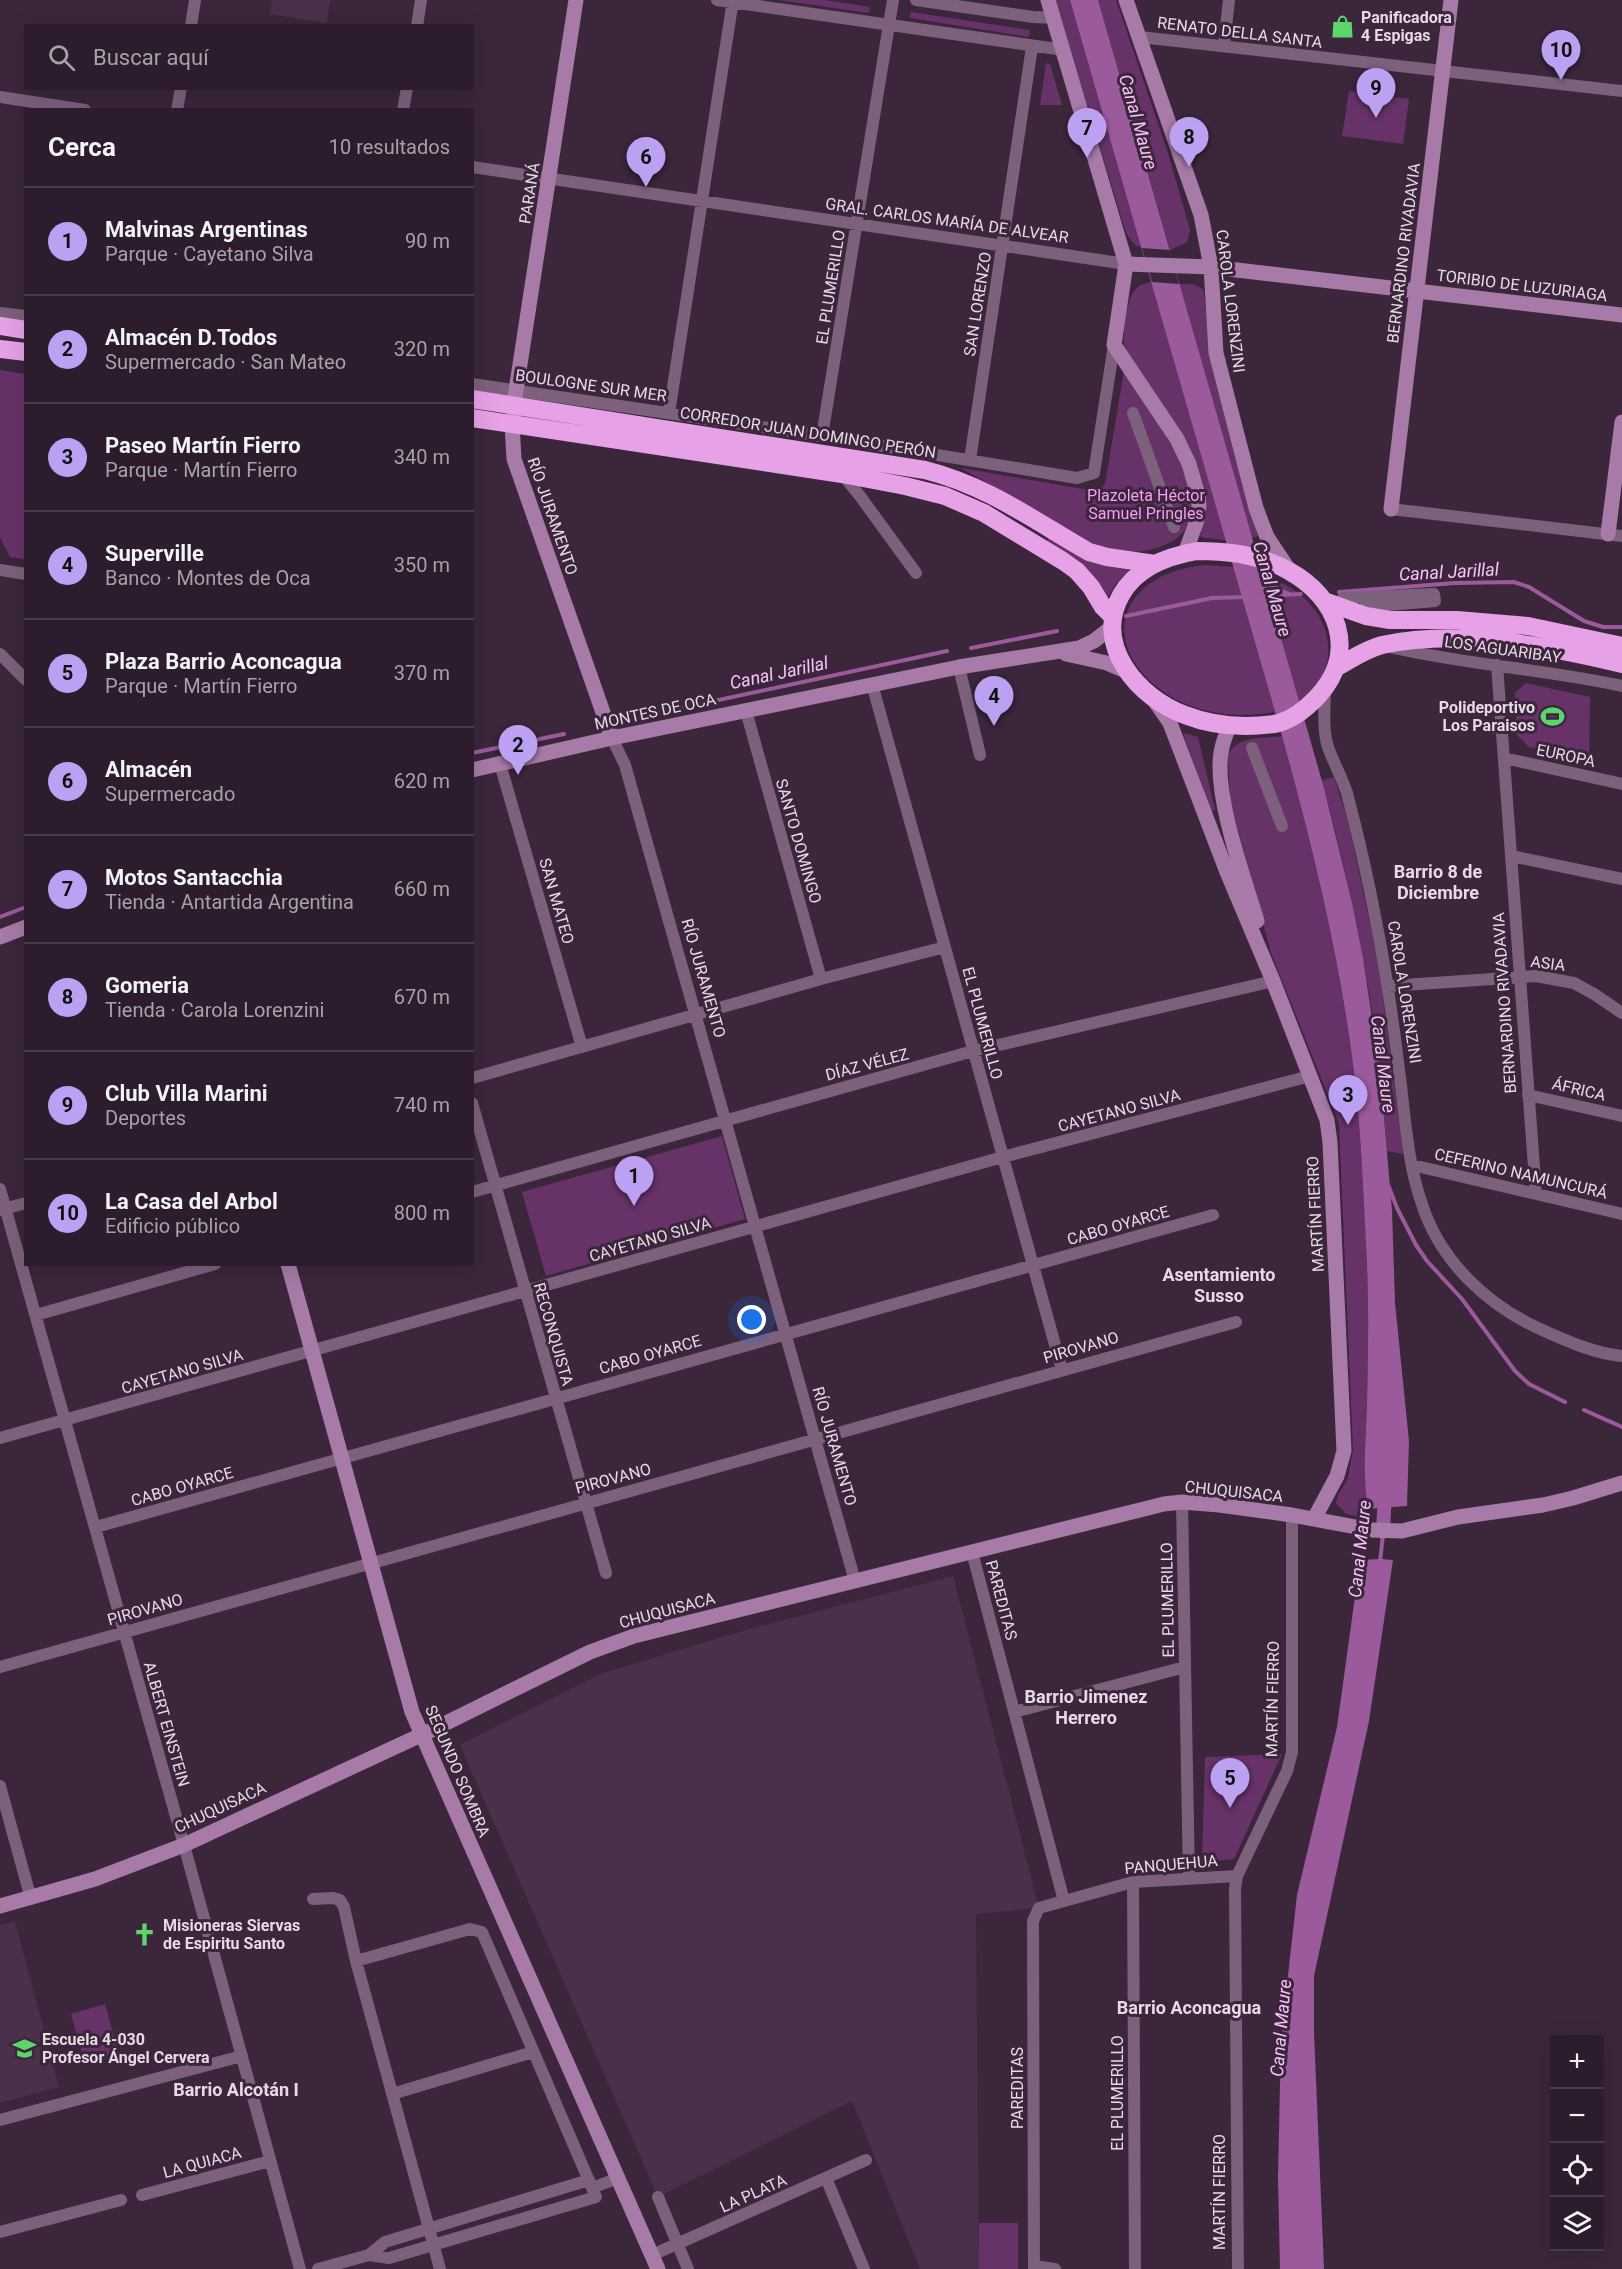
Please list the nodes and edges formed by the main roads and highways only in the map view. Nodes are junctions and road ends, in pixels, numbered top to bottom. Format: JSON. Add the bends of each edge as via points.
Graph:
{"nodes":[{"id":1,"x":0,"y":326,"type":"edge"},
{"id":2,"x":24,"y":330,"type":"edge"},
{"id":3,"x":0,"y":349,"type":"edge"},
{"id":4,"x":24,"y":352,"type":"edge"},
{"id":5,"x":474,"y":399,"type":"edge"},
{"id":6,"x":474,"y":418,"type":"edge"},
{"id":7,"x":1155,"y":564,"type":"junction"},
{"id":8,"x":1324,"y":601,"type":"junction"},
{"id":9,"x":1112,"y":622,"type":"junction"},
{"id":10,"x":1622,"y":646,"type":"edge"},
{"id":11,"x":1622,"y":664,"type":"edge"},
{"id":12,"x":1337,"y":667,"type":"junction"}],
"edges":[{"from":1,"to":2,"type":"highway"},
{"from":3,"to":4,"type":"highway"},
{"from":5,"to":7,"type":"highway","name":"CORREDOR JUAN DOMINGO PERÓN","via":[[515,398],[934,472],[987,491],[1089,552]]},
{"from":6,"to":9,"type":"highway","via":[[842,474],[929,491],[972,507],[1070,566],[1091,587]]},
{"from":7,"to":8,"type":"highway","via":[[1197,551],[1257,558],[1289,570]]},
{"from":7,"to":9,"type":"highway","via":[[1128,584]]},
{"from":8,"to":10,"type":"highway","via":[[1390,620],[1528,626]]},
{"from":8,"to":12,"type":"highway","via":[[1337,623]]},
{"from":9,"to":12,"type":"highway","via":[[1118,655],[1126,671],[1149,693],[1183,715],[1229,726],[1278,723],[1302,711],[1325,688]]},
{"from":11,"to":12,"type":"highway","via":[[1501,641],[1426,639],[1380,645]]}]}
